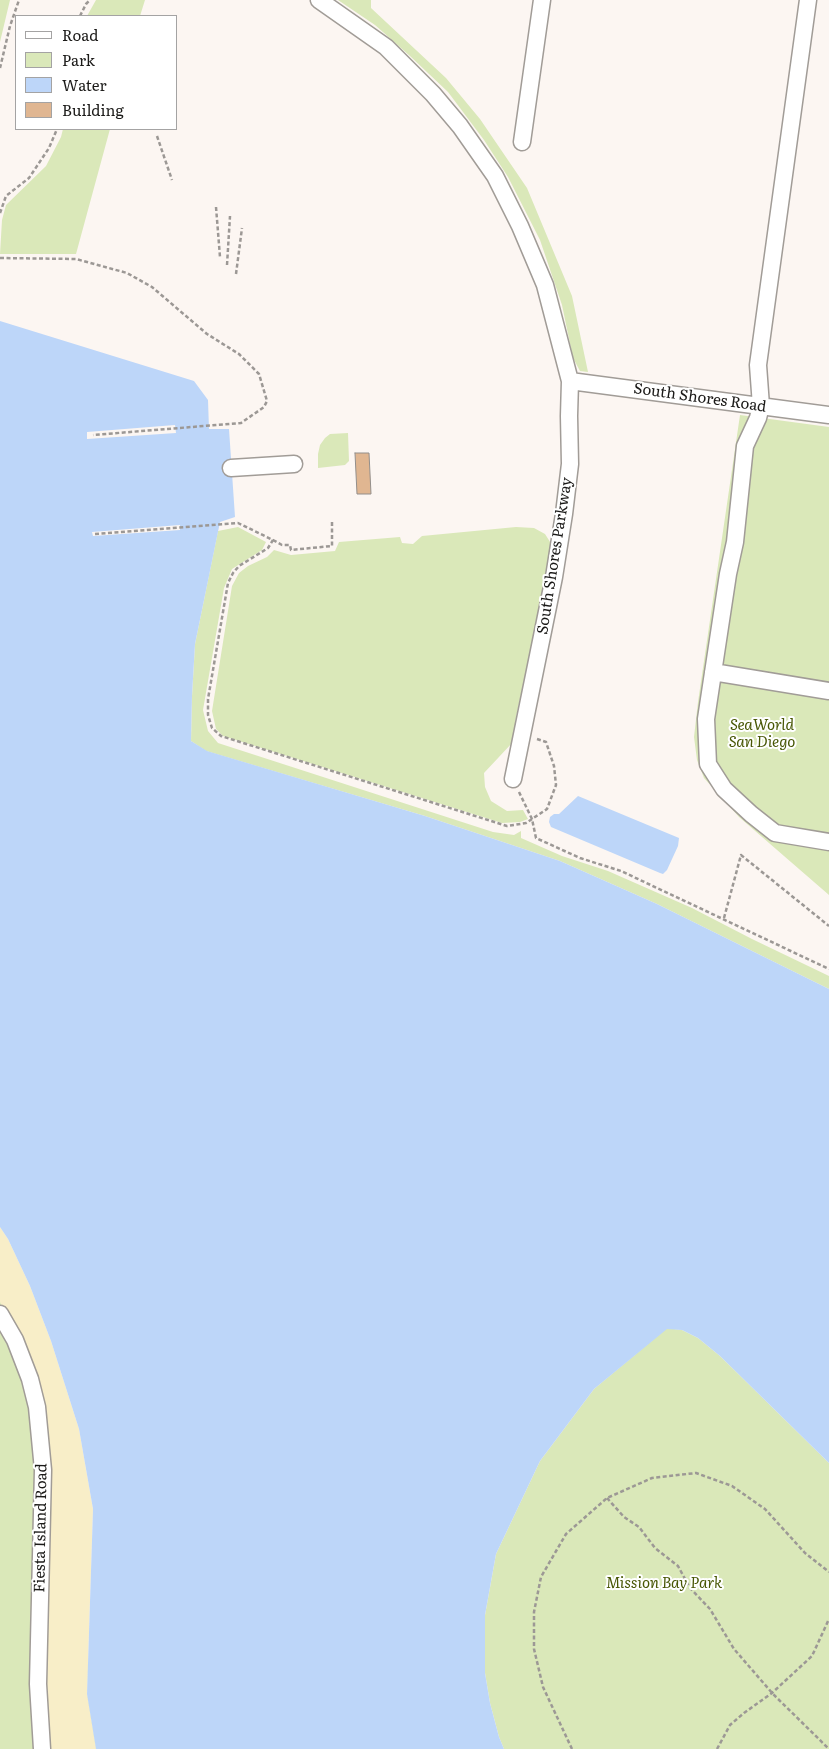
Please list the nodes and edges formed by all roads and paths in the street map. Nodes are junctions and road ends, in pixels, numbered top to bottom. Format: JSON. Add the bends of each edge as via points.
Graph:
{"nodes":[{"id":1,"x":19,"y":0,"type":"edge"},
{"id":2,"x":90,"y":0,"type":"edge"},
{"id":3,"x":318,"y":0,"type":"edge"},
{"id":4,"x":542,"y":0,"type":"edge"},
{"id":5,"x":808,"y":0,"type":"edge"},
{"id":6,"x":80,"y":15,"type":"edge"},
{"id":7,"x":0,"y":68,"type":"edge"},
{"id":8,"x":57,"y":130,"type":"edge"},
{"id":9,"x":157,"y":136,"type":"dead end"},
{"id":10,"x":522,"y":142,"type":"dead end"},
{"id":11,"x":172,"y":180,"type":"dead end"},
{"id":12,"x":216,"y":206,"type":"dead end"},
{"id":13,"x":0,"y":214,"type":"edge"},
{"id":14,"x":230,"y":216,"type":"dead end"},
{"id":15,"x":242,"y":228,"type":"dead end"},
{"id":16,"x":220,"y":257,"type":"dead end"},
{"id":17,"x":0,"y":258,"type":"edge"},
{"id":18,"x":227,"y":265,"type":"dead end"},
{"id":19,"x":236,"y":274,"type":"dead end"},
{"id":20,"x":570,"y":381,"type":"junction"},
{"id":21,"x":761,"y":406,"type":"junction"},
{"id":22,"x":829,"y":415,"type":"edge"},
{"id":23,"x":92,"y":435,"type":"dead end"},
{"id":24,"x":294,"y":464,"type":"dead end"},
{"id":25,"x":231,"y":468,"type":"dead end"},
{"id":26,"x":332,"y":521,"type":"dead end"},
{"id":27,"x":94,"y":534,"type":"dead end"},
{"id":28,"x":273,"y":540,"type":"junction"},
{"id":29,"x":713,"y":672,"type":"junction"},
{"id":30,"x":829,"y":691,"type":"edge"},
{"id":31,"x":539,"y":732,"type":"dead end"},
{"id":32,"x":513,"y":779,"type":"joint"},
{"id":33,"x":532,"y":819,"type":"junction"},
{"id":34,"x":829,"y":842,"type":"edge"},
{"id":35,"x":724,"y":919,"type":"junction"},
{"id":36,"x":829,"y":926,"type":"edge"},
{"id":37,"x":829,"y":969,"type":"edge"},
{"id":38,"x":0,"y":1314,"type":"edge"},
{"id":39,"x":606,"y":1498,"type":"junction"},
{"id":40,"x":829,"y":1572,"type":"edge"},
{"id":41,"x":829,"y":1619,"type":"edge"},
{"id":42,"x":772,"y":1693,"type":"junction"},
{"id":43,"x":42,"y":1749,"type":"edge"},
{"id":44,"x":572,"y":1749,"type":"edge"},
{"id":45,"x":717,"y":1749,"type":"edge"},
{"id":46,"x":829,"y":1749,"type":"edge"}],
"edges":[{"from":1,"to":7,"type":"path"},
{"from":2,"to":6,"type":"path"},
{"from":3,"to":20,"type":"street","name":"South Shores Parkway","via":[[386,47],[433,94],[495,176],[546,285]]},
{"from":4,"to":10,"type":"street"},
{"from":5,"to":21,"type":"street","via":[[758,365]]},
{"from":8,"to":13,"type":"path","via":[[29,178],[6,196]]},
{"from":9,"to":11,"type":"path"},
{"from":12,"to":16,"type":"path"},
{"from":14,"to":18,"type":"path"},
{"from":15,"to":19,"type":"path"},
{"from":17,"to":23,"type":"path","via":[[76,259],[127,273],[152,287],[206,334],[239,354],[259,374],[267,401],[264,407],[241,423]]},
{"from":20,"to":21,"type":"street","name":"South Shores Road"},
{"from":20,"to":32,"type":"street","name":"South Shores Parkway","via":[[570,464],[564,514]]},
{"from":21,"to":22,"type":"street","name":"South Shores Road"},
{"from":21,"to":29,"type":"street","via":[[745,446],[736,534]]},
{"from":24,"to":25,"type":"street"},
{"from":26,"to":28,"type":"path","via":[[332,546],[291,550],[290,545]]},
{"from":27,"to":28,"type":"path","via":[[238,523]]},
{"from":28,"to":33,"type":"path","via":[[268,548],[239,566],[228,583],[208,699],[212,728],[221,736],[507,826]]},
{"from":29,"to":30,"type":"street"},
{"from":29,"to":34,"type":"street","via":[[706,719],[708,764],[724,789],[775,833]]},
{"from":31,"to":33,"type":"path","via":[[537,740],[546,742],[556,785],[547,809]]},
{"from":32,"to":33,"type":"path"},
{"from":33,"to":35,"type":"path","via":[[536,838],[580,858],[621,871]]},
{"from":35,"to":36,"type":"path","via":[[741,855]]},
{"from":35,"to":37,"type":"path"},
{"from":38,"to":43,"type":"street","name":"Fiesta Island Road","via":[[15,1340],[30,1379],[39,1425],[43,1470],[38,1684]]},
{"from":39,"to":40,"type":"path","via":[[652,1478],[696,1473],[732,1486],[765,1509],[805,1553]]},
{"from":39,"to":42,"type":"path","via":[[639,1527],[655,1548],[678,1566],[734,1649]]},
{"from":39,"to":44,"type":"path","via":[[566,1534],[541,1578],[534,1612],[534,1649],[543,1687]]},
{"from":41,"to":42,"type":"path","via":[[812,1656]]},
{"from":42,"to":45,"type":"path","via":[[730,1725]]},
{"from":42,"to":46,"type":"path"}]}
